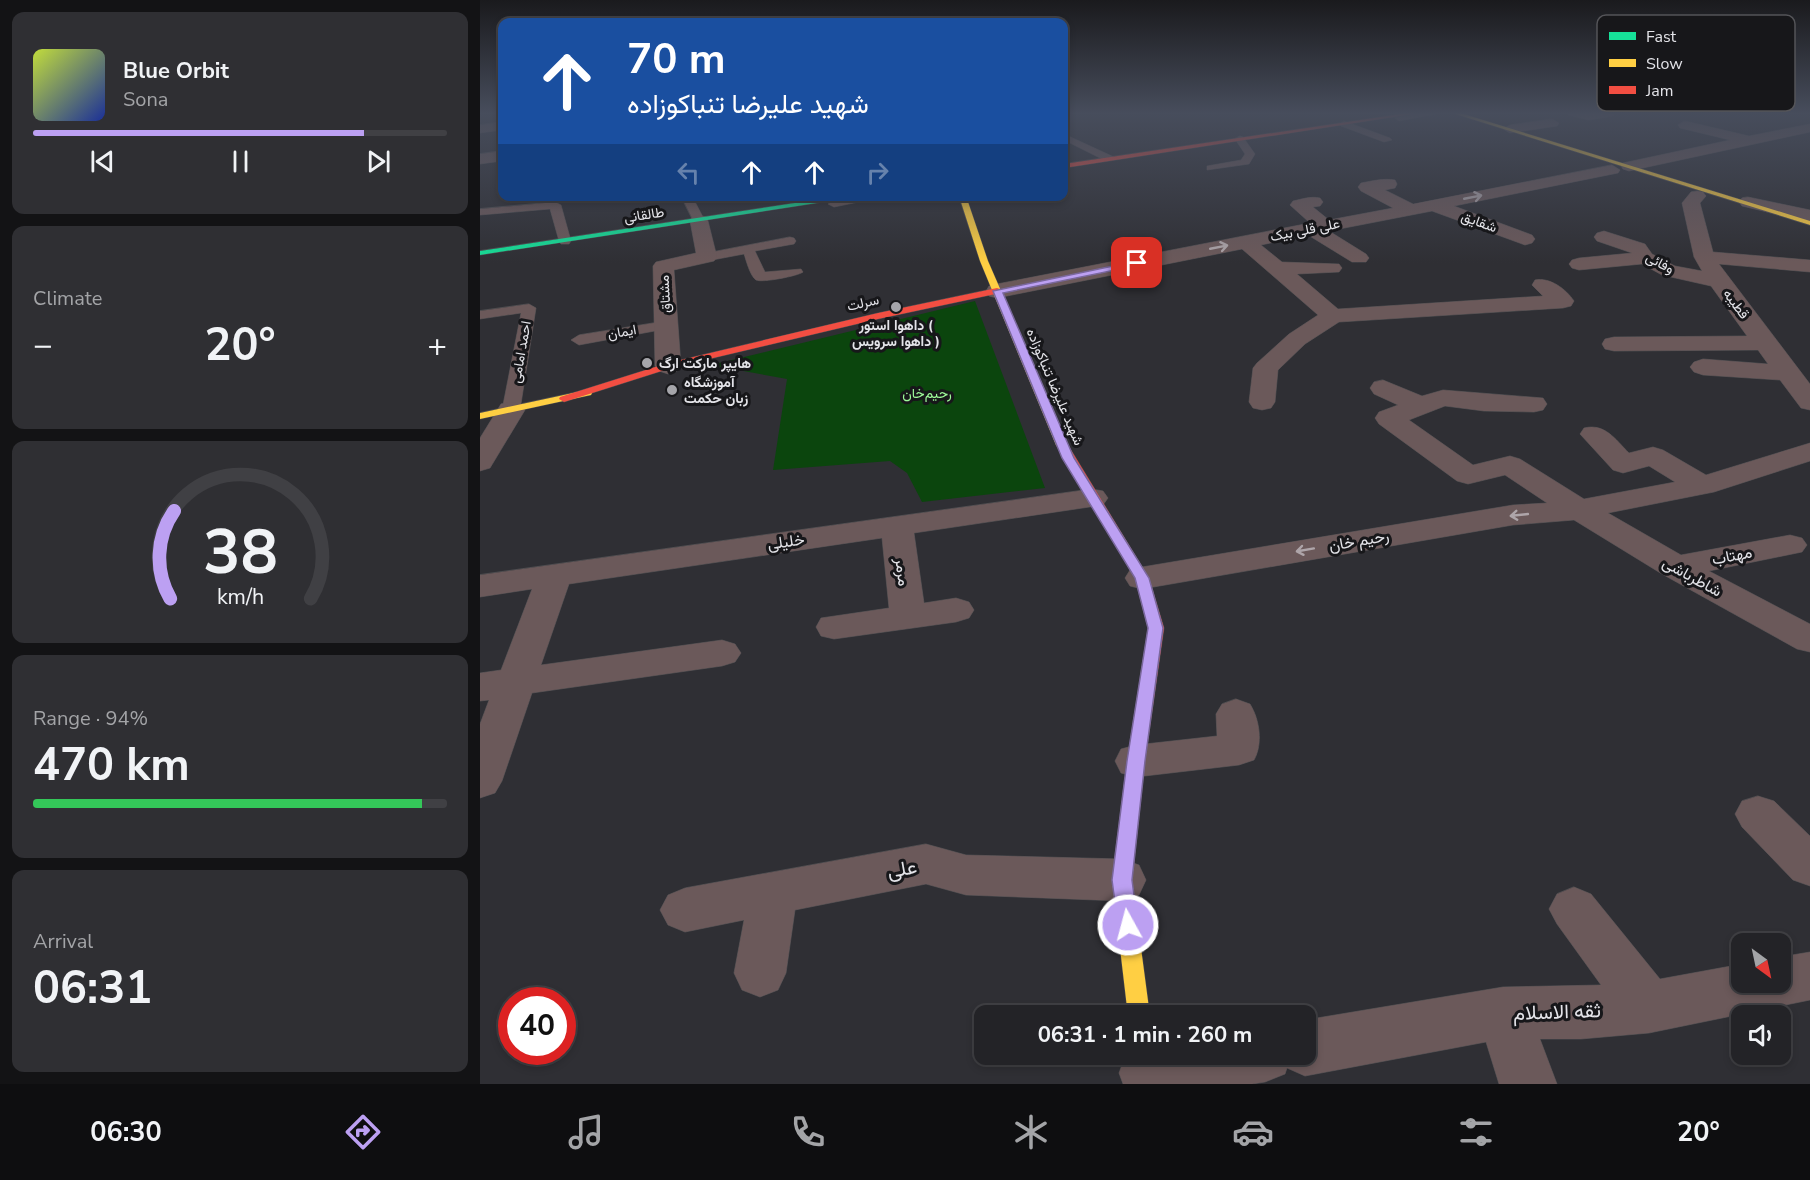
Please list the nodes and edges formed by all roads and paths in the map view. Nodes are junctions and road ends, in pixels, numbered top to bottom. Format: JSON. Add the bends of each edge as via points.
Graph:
{"nodes":[{"id":1,"x":1092,"y":163,"type":"edge"},
{"id":2,"x":1099,"y":163,"type":"edge"},
{"id":3,"x":1242,"y":163,"type":"edge"},
{"id":4,"x":1606,"y":163,"type":"edge"},
{"id":5,"x":1648,"y":163,"type":"edge"},
{"id":6,"x":1068,"y":167,"type":"edge"},
{"id":7,"x":1068,"y":167,"type":"edge"},
{"id":8,"x":1211,"y":168,"type":"dead end"},
{"id":9,"x":1621,"y":168,"type":"junction"},
{"id":10,"x":1389,"y":184,"type":"dead end"},
{"id":11,"x":1697,"y":196,"type":"junction"},
{"id":12,"x":689,"y":201,"type":"edge"},
{"id":13,"x":795,"y":201,"type":"edge"},
{"id":14,"x":848,"y":201,"type":"edge"},
{"id":15,"x":964,"y":201,"type":"edge"},
{"id":16,"x":1743,"y":201,"type":"joint"},
{"id":17,"x":1314,"y":202,"type":"dead end"},
{"id":18,"x":1433,"y":205,"type":"junction"},
{"id":19,"x":1410,"y":209,"type":"junction"},
{"id":20,"x":480,"y":213,"type":"edge"},
{"id":21,"x":699,"y":222,"type":"junction"},
{"id":22,"x":1318,"y":227,"type":"junction"},
{"id":23,"x":1492,"y":227,"type":"junction"},
{"id":24,"x":1459,"y":233,"type":"dead end"},
{"id":25,"x":1162,"y":236,"type":"dead end"},
{"id":26,"x":1604,"y":237,"type":"dead end"},
{"id":27,"x":1808,"y":240,"type":"edge"},
{"id":28,"x":565,"y":241,"type":"junction"},
{"id":29,"x":790,"y":241,"type":"dead end"},
{"id":30,"x":1246,"y":242,"type":"junction"},
{"id":31,"x":1476,"y":243,"type":"dead end"},
{"id":32,"x":748,"y":249,"type":"junction"},
{"id":33,"x":1184,"y":254,"type":"junction"},
{"id":34,"x":480,"y":255,"type":"edge"},
{"id":35,"x":1704,"y":256,"type":"junction"},
{"id":36,"x":707,"y":257,"type":"junction"},
{"id":37,"x":1359,"y":258,"type":"dead end"},
{"id":38,"x":1645,"y":258,"type":"junction"},
{"id":39,"x":1579,"y":264,"type":"dead end"},
{"id":40,"x":1276,"y":268,"type":"junction"},
{"id":41,"x":1332,"y":268,"type":"dead end"},
{"id":42,"x":796,"y":272,"type":"dead end"},
{"id":43,"x":1718,"y":281,"type":"junction"},
{"id":44,"x":1543,"y":285,"type":"dead end"},
{"id":45,"x":997,"y":291,"type":"junction"},
{"id":46,"x":1449,"y":309,"type":"junction"},
{"id":47,"x":480,"y":315,"type":"edge"},
{"id":48,"x":1333,"y":316,"type":"junction"},
{"id":49,"x":666,"y":325,"type":"junction"},
{"id":50,"x":1467,"y":329,"type":"dead end"},
{"id":51,"x":579,"y":340,"type":"dead end"},
{"id":52,"x":1766,"y":343,"type":"junction"},
{"id":53,"x":1614,"y":344,"type":"dead end"},
{"id":54,"x":1703,"y":367,"type":"dead end"},
{"id":55,"x":669,"y":369,"type":"junction"},
{"id":56,"x":1788,"y":373,"type":"junction"},
{"id":57,"x":1383,"y":388,"type":"dead end"},
{"id":58,"x":1262,"y":402,"type":"dead end"},
{"id":59,"x":1810,"y":402,"type":"edge"},
{"id":60,"x":1534,"y":404,"type":"dead end"},
{"id":61,"x":1421,"y":406,"type":"junction"},
{"id":62,"x":511,"y":410,"type":"junction"},
{"id":63,"x":480,"y":416,"type":"edge"},
{"id":64,"x":1594,"y":434,"type":"dead end"},
{"id":65,"x":1810,"y":452,"type":"edge"},
{"id":66,"x":480,"y":462,"type":"edge"},
{"id":67,"x":1702,"y":486,"type":"junction"},
{"id":68,"x":1092,"y":498,"type":"junction"},
{"id":69,"x":1577,"y":510,"type":"junction"},
{"id":70,"x":897,"y":526,"type":"junction"},
{"id":71,"x":1790,"y":545,"type":"dead end"},
{"id":72,"x":1674,"y":567,"type":"junction"},
{"id":73,"x":554,"y":576,"type":"junction"},
{"id":74,"x":1142,"y":578,"type":"junction"},
{"id":75,"x":480,"y":586,"type":"edge"},
{"id":76,"x":956,"y":610,"type":"dead end"},
{"id":77,"x":908,"y":618,"type":"junction"},
{"id":78,"x":834,"y":627,"type":"dead end"},
{"id":79,"x":1810,"y":640,"type":"edge"},
{"id":80,"x":722,"y":653,"type":"dead end"},
{"id":81,"x":498,"y":685,"type":"edge"},
{"id":82,"x":1236,"y":714,"type":"dead end"},
{"id":83,"x":1136,"y":761,"type":"junction"},
{"id":84,"x":480,"y":780,"type":"edge"},
{"id":85,"x":1758,"y":814,"type":"dead end"},
{"id":86,"x":1810,"y":867,"type":"edge"},
{"id":87,"x":1122,"y":880,"type":"junction"},
{"id":88,"x":773,"y":892,"type":"junction"},
{"id":89,"x":1574,"y":909,"type":"dead end"},
{"id":90,"x":684,"y":910,"type":"dead end"},
{"id":91,"x":760,"y":973,"type":"dead end"},
{"id":92,"x":1810,"y":976,"type":"edge"},
{"id":93,"x":1138,"y":1005,"type":"edge"},
{"id":94,"x":1649,"y":1007,"type":"junction"},
{"id":95,"x":1503,"y":1013,"type":"junction"},
{"id":96,"x":1316,"y":1046,"type":"edge"},
{"id":97,"x":1182,"y":1065,"type":"edge"},
{"id":98,"x":1145,"y":1070,"type":"edge"},
{"id":99,"x":1528,"y":1084,"type":"edge"}],
"edges":[{"from":1,"to":7,"type":"main road"},
{"from":2,"to":6,"type":"lane"},
{"from":3,"to":8,"type":"lane"},
{"from":4,"to":9,"type":"main road"},
{"from":5,"to":9,"type":"street","name":"علی قلی بیک"},
{"from":9,"to":11,"type":"main road"},
{"from":9,"to":16,"type":"main road"},
{"from":18,"to":9,"type":"street","name":"علی قلی بیک","one_way":true},
{"from":10,"to":19,"type":"street","via":[[1367,187]]},
{"from":11,"to":27,"type":"main road"},
{"from":11,"to":35,"type":"street","name":"قطیبه","via":[[1691,202]]},
{"from":12,"to":21,"type":"lane"},
{"from":13,"to":21,"type":"main road","name":"طالقانی"},
{"from":14,"to":21,"type":"lane","name":"طالقانی"},
{"from":15,"to":45,"type":"main road","name":"شهید علیرضا تنباکوزاده"},
{"from":16,"to":27,"type":"street"},
{"from":17,"to":22,"type":"street","via":[[1299,205]]},
{"from":18,"to":19,"type":"street","name":"علی قلی بیک"},
{"from":18,"to":23,"type":"street","name":"شقایق"},
{"from":19,"to":22,"type":"street","name":"علی قلی بیک"},
{"from":20,"to":28,"type":"lane","via":[[555,205]]},
{"from":21,"to":28,"type":"main road","name":"طالقانی"},
{"from":21,"to":34,"type":"lane","name":"طالقانی"},
{"from":21,"to":36,"type":"street"},
{"from":22,"to":30,"type":"street","name":"علی قلی بیک"},
{"from":22,"to":37,"type":"street"},
{"from":23,"to":24,"type":"street"},
{"from":23,"to":31,"type":"street","name":"شقایق","via":[[1518,237]]},
{"from":25,"to":33,"type":"street"},
{"from":26,"to":38,"type":"street","name":"وفائی","via":[[1638,248]]},
{"from":27,"to":35,"type":"street"},
{"from":28,"to":34,"type":"main road","name":"طالقانی"},
{"from":29,"to":32,"type":"lane"},
{"from":33,"to":30,"type":"street","name":"علی قلی بیک","one_way":true},
{"from":30,"to":40,"type":"street"},
{"from":32,"to":36,"type":"lane"},
{"from":32,"to":42,"type":"lane","via":[[760,277]]},
{"from":33,"to":45,"type":"street","name":"علی قلی بیک"},
{"from":35,"to":43,"type":"street","name":"قطیبه"},
{"from":36,"to":49,"type":"street","name":"مشتاق","via":[[663,266]]},
{"from":38,"to":39,"type":"street"},
{"from":38,"to":43,"type":"street","name":"وفائی","via":[[1669,271]]},
{"from":40,"to":41,"type":"street"},
{"from":40,"to":48,"type":"street"},
{"from":43,"to":52,"type":"street","name":"قطیبه"},
{"from":44,"to":46,"type":"street","via":[[1563,301]]},
{"from":45,"to":55,"type":"main road","name":"سرلت"},
{"from":45,"to":68,"type":"main road","name":"شهید علیرضا تنباکوزاده","via":[[1054,429]]},
{"from":46,"to":48,"type":"street"},
{"from":46,"to":50,"type":"street","via":[[1476,327]]},
{"from":47,"to":62,"type":"lane","name":"احمد امامی","via":[[528,308]]},
{"from":48,"to":58,"type":"street","via":[[1298,339],[1266,368]]},
{"from":49,"to":51,"type":"lane","name":"ایمان"},
{"from":49,"to":55,"type":"street","name":"مشتاق"},
{"from":52,"to":53,"type":"street"},
{"from":52,"to":56,"type":"street","name":"قطیبه"},
{"from":54,"to":56,"type":"street"},
{"from":55,"to":62,"type":"main road","name":"سرلت"},
{"from":56,"to":59,"type":"street","name":"قطیبه"},
{"from":57,"to":61,"type":"street"},
{"from":60,"to":61,"type":"street","via":[[1443,398]]},
{"from":61,"to":69,"type":"street","name":"شاطرباشی","via":[[1389,418],[1468,474],[1510,465]]},
{"from":62,"to":63,"type":"main road","name":"سرلت"},
{"from":62,"to":66,"type":"street"},
{"from":64,"to":67,"type":"street","via":[[1623,464],[1653,456]]},
{"from":65,"to":67,"type":"street"},
{"from":67,"to":69,"type":"street"},
{"from":68,"to":70,"type":"street","name":"خلیلی"},
{"from":68,"to":74,"type":"main road","name":"شهید علیرضا تنباکوزاده"},
{"from":69,"to":72,"type":"street","name":"شاطرباشی"},
{"from":69,"to":74,"type":"street","name":"رحیم خان","one_way":true,"via":[[1513,515]]},
{"from":70,"to":73,"type":"street","name":"خلیلی"},
{"from":70,"to":77,"type":"street","name":"مرمر"},
{"from":71,"to":72,"type":"street","name":"مهتاب"},
{"from":72,"to":79,"type":"street","name":"شاطرباشی"},
{"from":73,"to":75,"type":"street","name":"خلیلی"},
{"from":73,"to":81,"type":"street"},
{"from":74,"to":83,"type":"main road","name":"شهید علیرضا تنباکوزاده","via":[[1156,628]]},
{"from":76,"to":77,"type":"street"},
{"from":77,"to":78,"type":"street"},
{"from":80,"to":81,"type":"street"},
{"from":81,"to":84,"type":"street"},
{"from":82,"to":83,"type":"street","via":[[1239,749]]},
{"from":83,"to":87,"type":"main road","name":"شهید علیرضا تنباکوزاده"},
{"from":85,"to":86,"type":"street"},
{"from":87,"to":88,"type":"street","name":"علی","via":[[966,875],[926,864]]},
{"from":87,"to":93,"type":"main road","name":"شهید علیرضا تنباکوزاده"},
{"from":88,"to":90,"type":"street","name":"علی"},
{"from":88,"to":91,"type":"street"},
{"from":89,"to":94,"type":"street"},
{"from":92,"to":94,"type":"street","name":"ثقه الاسلام"},
{"from":94,"to":95,"type":"street","name":"ثقه الاسلام","via":[[1581,1013]]},
{"from":95,"to":96,"type":"street","name":"ثقه الاسلام"},
{"from":95,"to":99,"type":"street"},
{"from":97,"to":98,"type":"street"}]}
